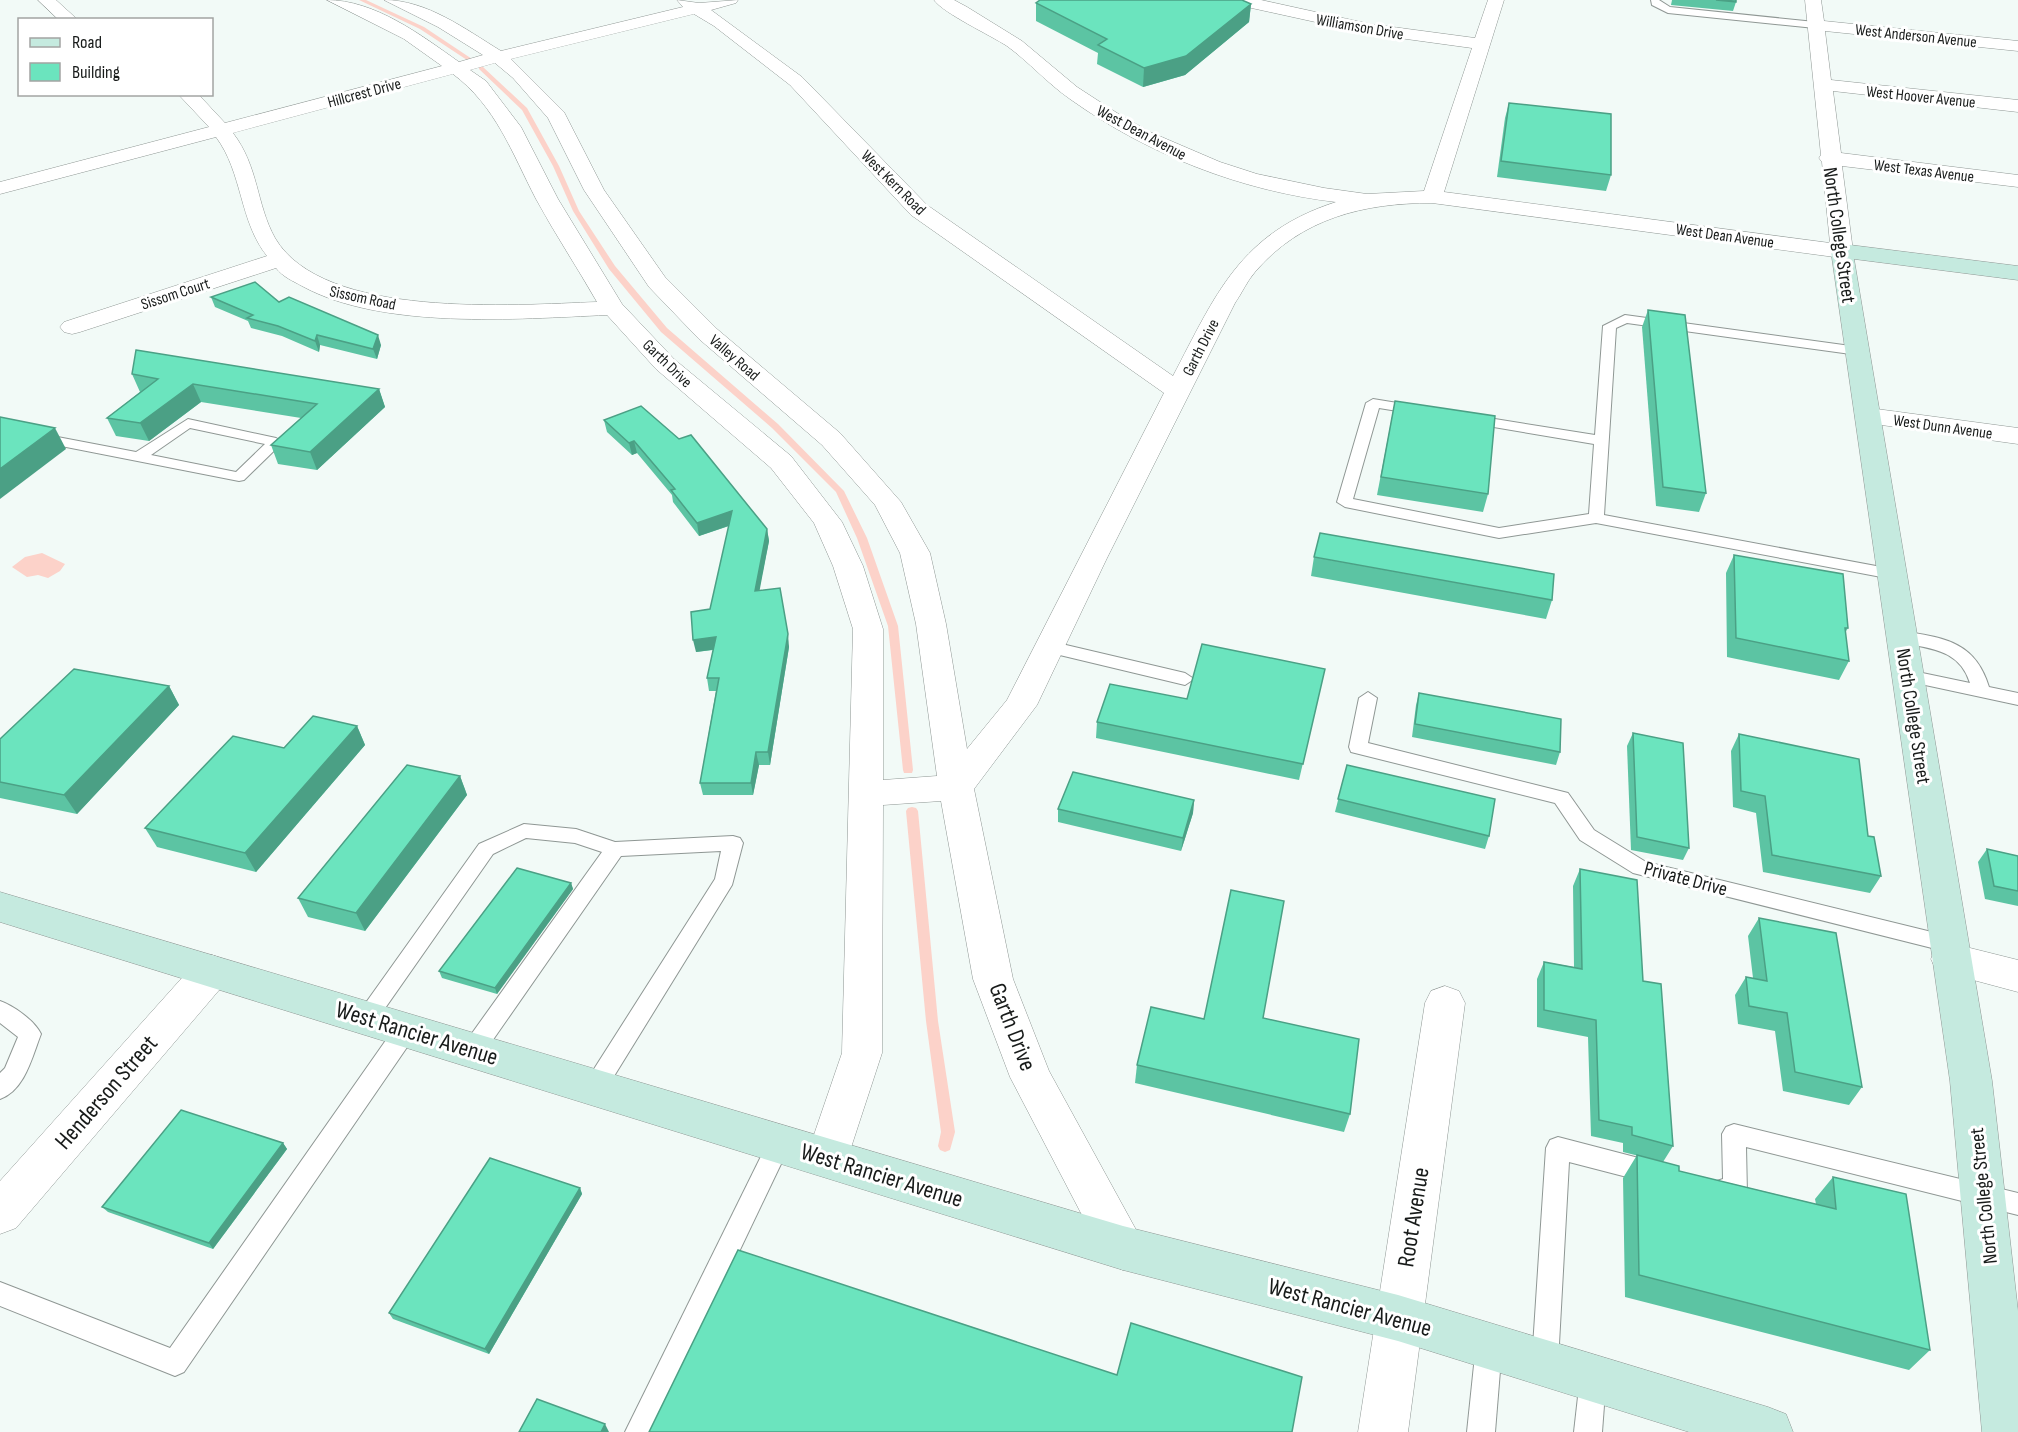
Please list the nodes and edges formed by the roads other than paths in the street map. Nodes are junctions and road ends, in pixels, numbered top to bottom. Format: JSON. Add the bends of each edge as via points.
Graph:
{"nodes":[{"id":1,"x":46,"y":0,"type":"edge"},
{"id":2,"x":335,"y":0,"type":"edge"},
{"id":3,"x":392,"y":0,"type":"edge"},
{"id":4,"x":730,"y":0,"type":"edge"},
{"id":5,"x":942,"y":0,"type":"edge"},
{"id":6,"x":1238,"y":0,"type":"edge"},
{"id":7,"x":1496,"y":0,"type":"edge"},
{"id":8,"x":1655,"y":0,"type":"edge"},
{"id":9,"x":1813,"y":0,"type":"edge"},
{"id":10,"x":690,"y":4,"type":"edge"},
{"id":11,"x":68,"y":18,"type":"edge"},
{"id":12,"x":1815,"y":25,"type":"junction"},
{"id":13,"x":1482,"y":44,"type":"junction"},
{"id":14,"x":2018,"y":46,"type":"edge"},
{"id":15,"x":498,"y":57,"type":"junction"},
{"id":16,"x":456,"y":68,"type":"junction"},
{"id":17,"x":1824,"y":85,"type":"junction"},
{"id":18,"x":189,"y":96,"type":"edge"},
{"id":19,"x":2018,"y":106,"type":"edge"},
{"id":20,"x":218,"y":129,"type":"junction"},
{"id":21,"x":1829,"y":158,"type":"junction"},
{"id":22,"x":2018,"y":181,"type":"edge"},
{"id":23,"x":0,"y":188,"type":"edge"},
{"id":24,"x":1432,"y":197,"type":"junction"},
{"id":25,"x":1371,"y":200,"type":"junction"},
{"id":26,"x":1842,"y":250,"type":"junction"},
{"id":27,"x":278,"y":260,"type":"junction"},
{"id":28,"x":2018,"y":273,"type":"edge"},
{"id":29,"x":613,"y":308,"type":"junction"},
{"id":30,"x":72,"y":327,"type":"dead end"},
{"id":31,"x":1858,"y":351,"type":"junction"},
{"id":32,"x":1178,"y":391,"type":"junction"},
{"id":33,"x":1430,"y":413,"type":"edge"},
{"id":34,"x":1869,"y":416,"type":"junction"},
{"id":35,"x":1453,"y":417,"type":"edge"},
{"id":36,"x":0,"y":430,"type":"edge"},
{"id":37,"x":2018,"y":436,"type":"edge"},
{"id":38,"x":1602,"y":441,"type":"junction"},
{"id":39,"x":139,"y":457,"type":"junction"},
{"id":40,"x":1596,"y":518,"type":"junction"},
{"id":41,"x":1892,"y":573,"type":"junction"},
{"id":42,"x":1902,"y":637,"type":"junction"},
{"id":43,"x":1049,"y":647,"type":"junction"},
{"id":44,"x":1908,"y":676,"type":"junction"},
{"id":45,"x":1185,"y":679,"type":"dead end"},
{"id":46,"x":1981,"y":691,"type":"junction"},
{"id":47,"x":1368,"y":698,"type":"dead end"},
{"id":48,"x":2018,"y":699,"type":"edge"},
{"id":49,"x":956,"y":787,"type":"junction"},
{"id":50,"x":865,"y":794,"type":"junction"},
{"id":51,"x":615,"y":849,"type":"junction"},
{"id":52,"x":0,"y":906,"type":"edge"},
{"id":53,"x":1949,"y":951,"type":"junction"},
{"id":54,"x":213,"y":971,"type":"junction"},
{"id":55,"x":2018,"y":976,"type":"edge"},
{"id":56,"x":1445,"y":1003,"type":"dead end"},
{"id":57,"x":0,"y":1010,"type":"edge"},
{"id":58,"x":366,"y":1018,"type":"junction"},
{"id":59,"x":406,"y":1030,"type":"junction"},
{"id":60,"x":473,"y":1050,"type":"junction"},
{"id":61,"x":595,"y":1087,"type":"junction"},
{"id":62,"x":0,"y":1089,"type":"edge"},
{"id":63,"x":779,"y":1143,"type":"junction"},
{"id":64,"x":828,"y":1158,"type":"junction"},
{"id":65,"x":1983,"y":1195,"type":"junction"},
{"id":66,"x":2018,"y":1204,"type":"edge"},
{"id":67,"x":2,"y":1208,"type":"edge"},
{"id":68,"x":1124,"y":1248,"type":"junction"},
{"id":69,"x":0,"y":1294,"type":"edge"},
{"id":70,"x":1398,"y":1318,"type":"junction"},
{"id":71,"x":1489,"y":1346,"type":"junction"},
{"id":72,"x":1545,"y":1362,"type":"junction"},
{"id":73,"x":1593,"y":1378,"type":"junction"},
{"id":74,"x":639,"y":1432,"type":"edge"},
{"id":75,"x":1383,"y":1432,"type":"edge"},
{"id":76,"x":1481,"y":1432,"type":"edge"},
{"id":77,"x":1588,"y":1432,"type":"edge"},
{"id":78,"x":1768,"y":1432,"type":"edge"},
{"id":79,"x":2007,"y":1432,"type":"edge"}],
"edges":[{"from":1,"to":11,"type":"street"},
{"from":2,"to":16,"type":"street","name":"Garth Drive","via":[[410,35]]},
{"from":3,"to":15,"type":"street","name":"Valley Road","via":[[444,23]]},
{"from":4,"to":10,"type":"street","name":"Hillcrest Drive"},
{"from":5,"to":25,"type":"street","name":"West Dean Avenue","via":[[990,27],[1065,87],[1123,126],[1186,156],[1299,189]]},
{"from":6,"to":13,"type":"street","name":"Williamson Drive","via":[[1370,29]]},
{"from":7,"to":13,"type":"street"},
{"from":8,"to":12,"type":"lane","via":[[1668,10],[1751,14]]},
{"from":9,"to":12,"type":"street","name":"North College Street"},
{"from":10,"to":15,"type":"street","name":"Hillcrest Drive"},
{"from":10,"to":32,"type":"street","name":"West Kern Road","via":[[796,81],[919,210]]},
{"from":12,"to":14,"type":"street","name":"West Anderson Avenue"},
{"from":12,"to":17,"type":"street","name":"North College Street"},
{"from":13,"to":24,"type":"street"},
{"from":15,"to":16,"type":"street","name":"Hillcrest Drive"},
{"from":15,"to":49,"type":"street","name":"Valley Road","via":[[557,116],[594,190],[657,282],[708,334],[831,439],[887,502],[915,553],[931,624]]},
{"from":16,"to":20,"type":"street","name":"Hillcrest Drive"},
{"from":16,"to":29,"type":"street","name":"Garth Drive","via":[[479,85],[511,127],[547,199]]},
{"from":17,"to":19,"type":"street","name":"West Hoover Avenue"},
{"from":17,"to":21,"type":"street","name":"North College Street"},
{"from":18,"to":20,"type":"street","name":"Sissom Road"},
{"from":20,"to":23,"type":"street","name":"Hillcrest Drive"},
{"from":20,"to":27,"type":"street","name":"Sissom Road","via":[[238,156],[265,242]]},
{"from":21,"to":22,"type":"street","name":"West Texas Avenue"},
{"from":21,"to":26,"type":"street","name":"North College Street"},
{"from":24,"to":25,"type":"street","name":"Garth Drive"},
{"from":24,"to":26,"type":"street","name":"West Dean Avenue"},
{"from":25,"to":32,"type":"street","name":"Garth Drive","via":[[1305,222],[1273,242],[1246,268],[1198,348]]},
{"from":26,"to":28,"type":"street","name":"West Dean Avenue"},
{"from":26,"to":31,"type":"street","name":"North College Street"},
{"from":27,"to":29,"type":"street","name":"Sissom Road","via":[[329,292],[365,301],[475,313]]},
{"from":27,"to":30,"type":"street","name":"Sissom Court"},
{"from":29,"to":50,"type":"street","name":"Garth Drive","via":[[665,364],[781,462],[828,522],[848,566],[868,629]]},
{"from":31,"to":34,"type":"street","name":"North College Street"},
{"from":31,"to":38,"type":"lane","via":[[1625,319],[1610,326]]},
{"from":32,"to":43,"type":"street","name":"Garth Drive"},
{"from":33,"to":40,"type":"lane","via":[[1373,403],[1345,502],[1500,533]]},
{"from":34,"to":37,"type":"street","name":"West Dunn Avenue"},
{"from":34,"to":41,"type":"street","name":"North College Street"},
{"from":35,"to":38,"type":"lane"},
{"from":36,"to":39,"type":"lane"},
{"from":38,"to":40,"type":"lane"},
{"from":39,"to":39,"type":"lane","via":[[239,477],[276,442],[188,423]]},
{"from":40,"to":41,"type":"lane"},
{"from":41,"to":42,"type":"street","name":"North College Street"},
{"from":42,"to":44,"type":"street","name":"North College Street"},
{"from":42,"to":46,"type":"lane","via":[[1956,649],[1977,674]]},
{"from":43,"to":45,"type":"lane"},
{"from":43,"to":49,"type":"street","name":"Garth Drive","via":[[1021,705]]},
{"from":44,"to":46,"type":"lane"},
{"from":44,"to":53,"type":"street","name":"North College Street"},
{"from":46,"to":48,"type":"lane"},
{"from":47,"to":53,"type":"lane","name":"Private Drive","via":[[1358,747],[1561,798],[1587,835],[1640,868]]},
{"from":49,"to":50,"type":"street"},
{"from":49,"to":68,"type":"street","name":"Garth Drive","via":[[993,979],[1031,1077]]},
{"from":50,"to":64,"type":"street","name":"Garth Drive","via":[[862,1053]]},
{"from":51,"to":58,"type":"lane","via":[[576,836],[524,831],[486,849]]},
{"from":51,"to":60,"type":"lane"},
{"from":51,"to":61,"type":"lane","via":[[734,843],[725,880]]},
{"from":52,"to":54,"type":"street","name":"West Rancier Avenue"},
{"from":53,"to":55,"type":"street"},
{"from":53,"to":65,"type":"street","name":"North College Street","via":[[1971,1081]]},
{"from":54,"to":58,"type":"street","name":"West Rancier Avenue"},
{"from":54,"to":67,"type":"street","name":"Henderson Street"},
{"from":56,"to":70,"type":"street","name":"Root Avenue"},
{"from":57,"to":62,"type":"lane","via":[[30,1034],[14,1074]]},
{"from":58,"to":59,"type":"street","name":"West Rancier Avenue"},
{"from":59,"to":60,"type":"street","name":"West Rancier Avenue"},
{"from":59,"to":69,"type":"lane","via":[[175,1363]]},
{"from":60,"to":61,"type":"street","name":"West Rancier Avenue"},
{"from":61,"to":63,"type":"street","name":"West Rancier Avenue"},
{"from":63,"to":64,"type":"street","name":"West Rancier Avenue"},
{"from":63,"to":74,"type":"lane"},
{"from":64,"to":68,"type":"street","name":"West Rancier Avenue"},
{"from":65,"to":66,"type":"lane"},
{"from":65,"to":72,"type":"lane","via":[[1734,1134],[1735,1194],[1558,1148]]},
{"from":65,"to":79,"type":"street","name":"North College Street"},
{"from":68,"to":70,"type":"street","name":"West Rancier Avenue"},
{"from":70,"to":71,"type":"street","name":"West Rancier Avenue"},
{"from":70,"to":75,"type":"street","name":"Root Avenue"},
{"from":71,"to":72,"type":"street","name":"West Rancier Avenue"},
{"from":71,"to":76,"type":"lane"},
{"from":72,"to":73,"type":"street","name":"West Rancier Avenue"},
{"from":73,"to":77,"type":"lane"},
{"from":73,"to":78,"type":"street","name":"West Rancier Avenue"}]}
